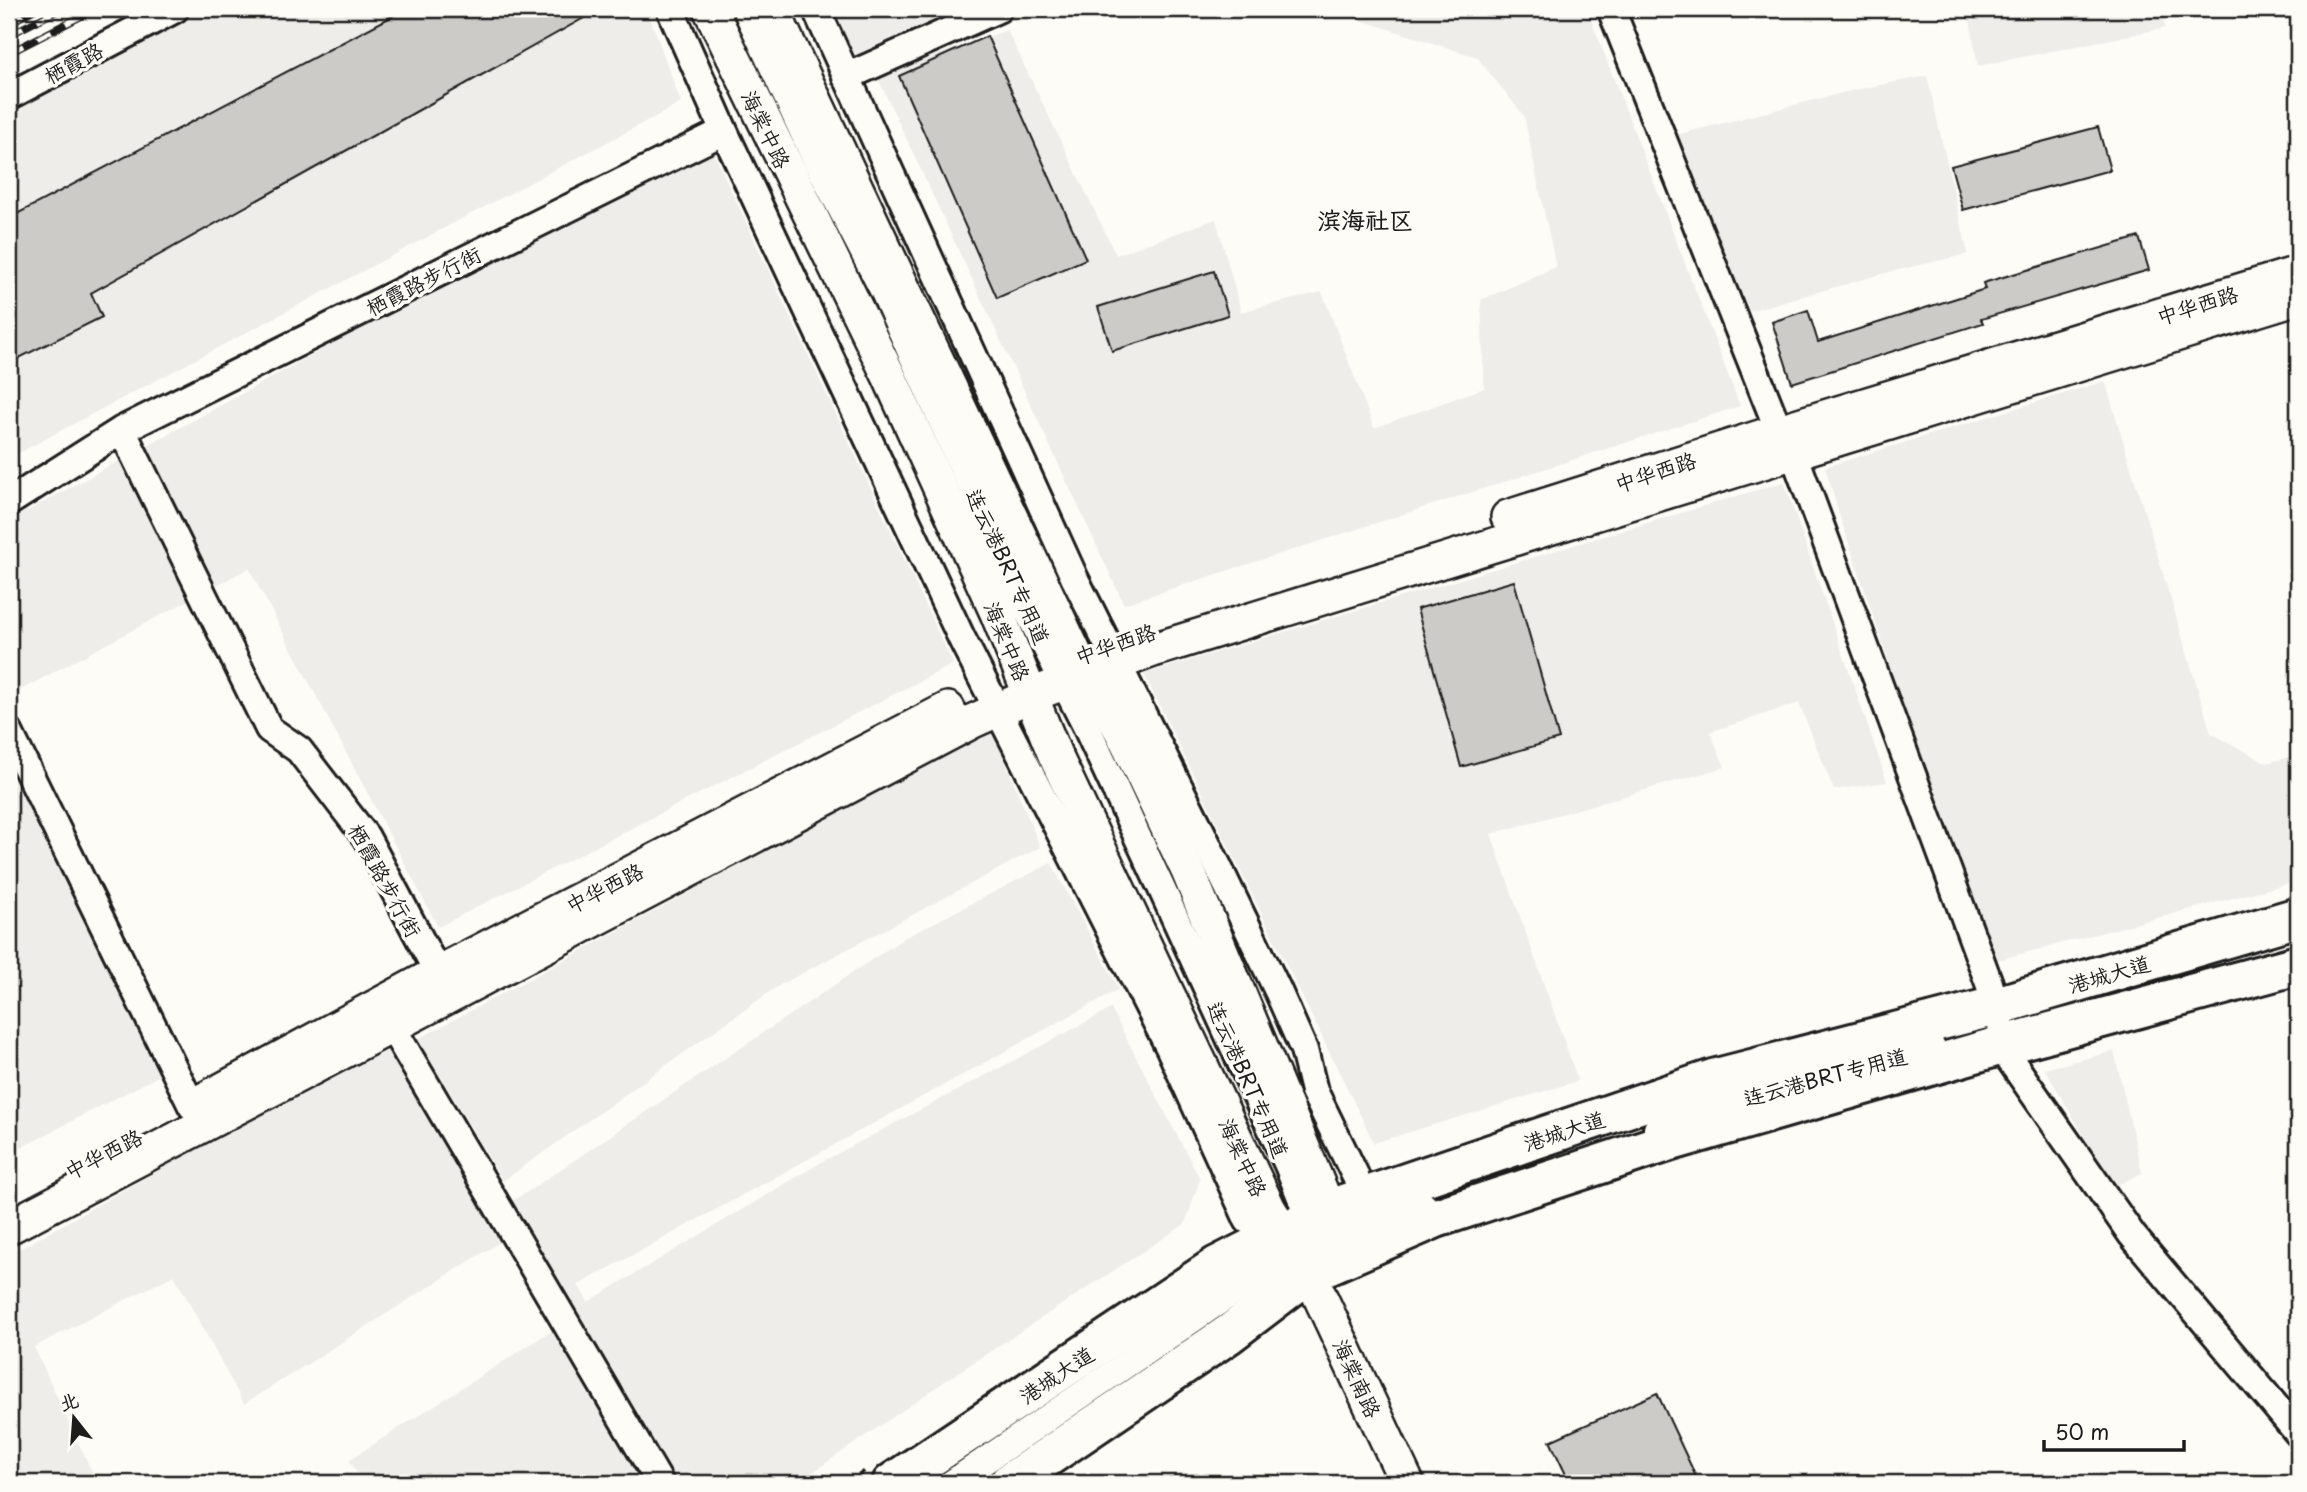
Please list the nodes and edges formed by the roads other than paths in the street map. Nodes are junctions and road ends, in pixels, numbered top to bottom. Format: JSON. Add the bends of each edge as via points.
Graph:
{"nodes":[{"id":1,"x":175,"y":9,"type":"edge"},
{"id":2,"x":670,"y":9,"type":"edge"},
{"id":3,"x":710,"y":9,"type":"edge"},
{"id":4,"x":746,"y":9,"type":"edge"},
{"id":5,"x":772,"y":9,"type":"edge"},
{"id":6,"x":816,"y":9,"type":"edge"},
{"id":7,"x":998,"y":9,"type":"edge"},
{"id":8,"x":1611,"y":9,"type":"edge"},
{"id":9,"x":846,"y":77,"type":"junction"},
{"id":10,"x":9,"y":96,"type":"edge"},
{"id":11,"x":724,"y":131,"type":"junction"},
{"id":12,"x":2298,"y":274,"type":"edge"},
{"id":13,"x":2298,"y":298,"type":"edge"},
{"id":14,"x":122,"y":430,"type":"junction"},
{"id":15,"x":1787,"y":442,"type":"junction"},
{"id":16,"x":9,"y":502,"type":"edge"},
{"id":17,"x":1085,"y":664,"type":"junction"},
{"id":18,"x":1026,"y":684,"type":"junction"},
{"id":19,"x":993,"y":700,"type":"junction"},
{"id":20,"x":9,"y":732,"type":"edge"},
{"id":21,"x":2298,"y":917,"type":"edge"},
{"id":22,"x":2298,"y":949,"type":"edge"},
{"id":23,"x":2298,"y":965,"type":"edge"},
{"id":24,"x":438,"y":973,"type":"junction"},
{"id":25,"x":2001,"y":1026,"type":"junction"},
{"id":26,"x":392,"y":1027,"type":"junction"},
{"id":27,"x":192,"y":1106,"type":"junction"},
{"id":28,"x":1355,"y":1175,"type":"dead end"},
{"id":29,"x":9,"y":1201,"type":"edge"},
{"id":30,"x":9,"y":1227,"type":"edge"},
{"id":31,"x":1309,"y":1237,"type":"junction"},
{"id":32,"x":2298,"y":1433,"type":"edge"},
{"id":33,"x":660,"y":1483,"type":"edge"},
{"id":34,"x":892,"y":1483,"type":"edge"},
{"id":35,"x":952,"y":1483,"type":"edge"},
{"id":36,"x":1009,"y":1483,"type":"edge"},
{"id":37,"x":1407,"y":1483,"type":"edge"}],
"edges":[{"from":1,"to":10,"type":"street","name":"栖霞路"},
{"from":2,"to":11,"type":"street"},
{"from":3,"to":18,"type":"main road","name":"海棠中路","via":[[889,376]]},
{"from":4,"to":17,"type":"street","name":"连云港BRT专用道","via":[[888,302],[1024,604]]},
{"from":5,"to":17,"type":"main road"},
{"from":6,"to":9,"type":"street"},
{"from":7,"to":9,"type":"street"},
{"from":8,"to":15,"type":"street"},
{"from":9,"to":17,"type":"street","via":[[1075,579]]},
{"from":11,"to":14,"type":"street","name":"栖霞路步行街"},
{"from":11,"to":19,"type":"street"},
{"from":12,"to":15,"type":"main road","name":"中华西路"},
{"from":13,"to":15,"type":"main road"},
{"from":14,"to":16,"type":"street","name":"栖霞路步行街"},
{"from":14,"to":24,"type":"street","name":"栖霞路步行街","via":[[270,729],[299,750],[366,837]]},
{"from":15,"to":17,"type":"main road","name":"中华西路"},
{"from":15,"to":25,"type":"street"},
{"from":17,"to":18,"type":"main road","name":"中华西路"},
{"from":17,"to":28,"type":"street","via":[[1278,991],[1304,1050],[1314,1091]]},
{"from":17,"to":31,"type":"main road","via":[[1188,871]]},
{"from":18,"to":19,"type":"main road","name":"中华西路"},
{"from":18,"to":31,"type":"main road","name":"海棠中路","via":[[1055,755],[1269,1209]]},
{"from":19,"to":24,"type":"main road","name":"中华西路","via":[[872,747]]},
{"from":19,"to":26,"type":"main road"},
{"from":19,"to":31,"type":"street","via":[[1170,1049]]},
{"from":20,"to":27,"type":"street"},
{"from":21,"to":25,"type":"highway","name":"港城大道"},
{"from":22,"to":25,"type":"street"},
{"from":23,"to":25,"type":"highway","name":"港城大道"},
{"from":24,"to":27,"type":"main road","name":"中华西路"},
{"from":25,"to":31,"type":"highway","name":"港城大道","via":[[1436,1218]]},
{"from":25,"to":31,"type":"highway","name":"港城大道","via":[[1713,1079]]},
{"from":25,"to":32,"type":"street","via":[[2011,1061],[2132,1235]]},
{"from":26,"to":30,"type":"main road"},
{"from":26,"to":33,"type":"street"},
{"from":27,"to":29,"type":"main road","name":"中华西路"},
{"from":31,"to":34,"type":"highway","name":"港城大道","via":[[1217,1266]]},
{"from":31,"to":35,"type":"street"},
{"from":31,"to":36,"type":"highway","name":"港城大道","via":[[1229,1335]]},
{"from":31,"to":37,"type":"main road","name":"海棠南路"}]}
